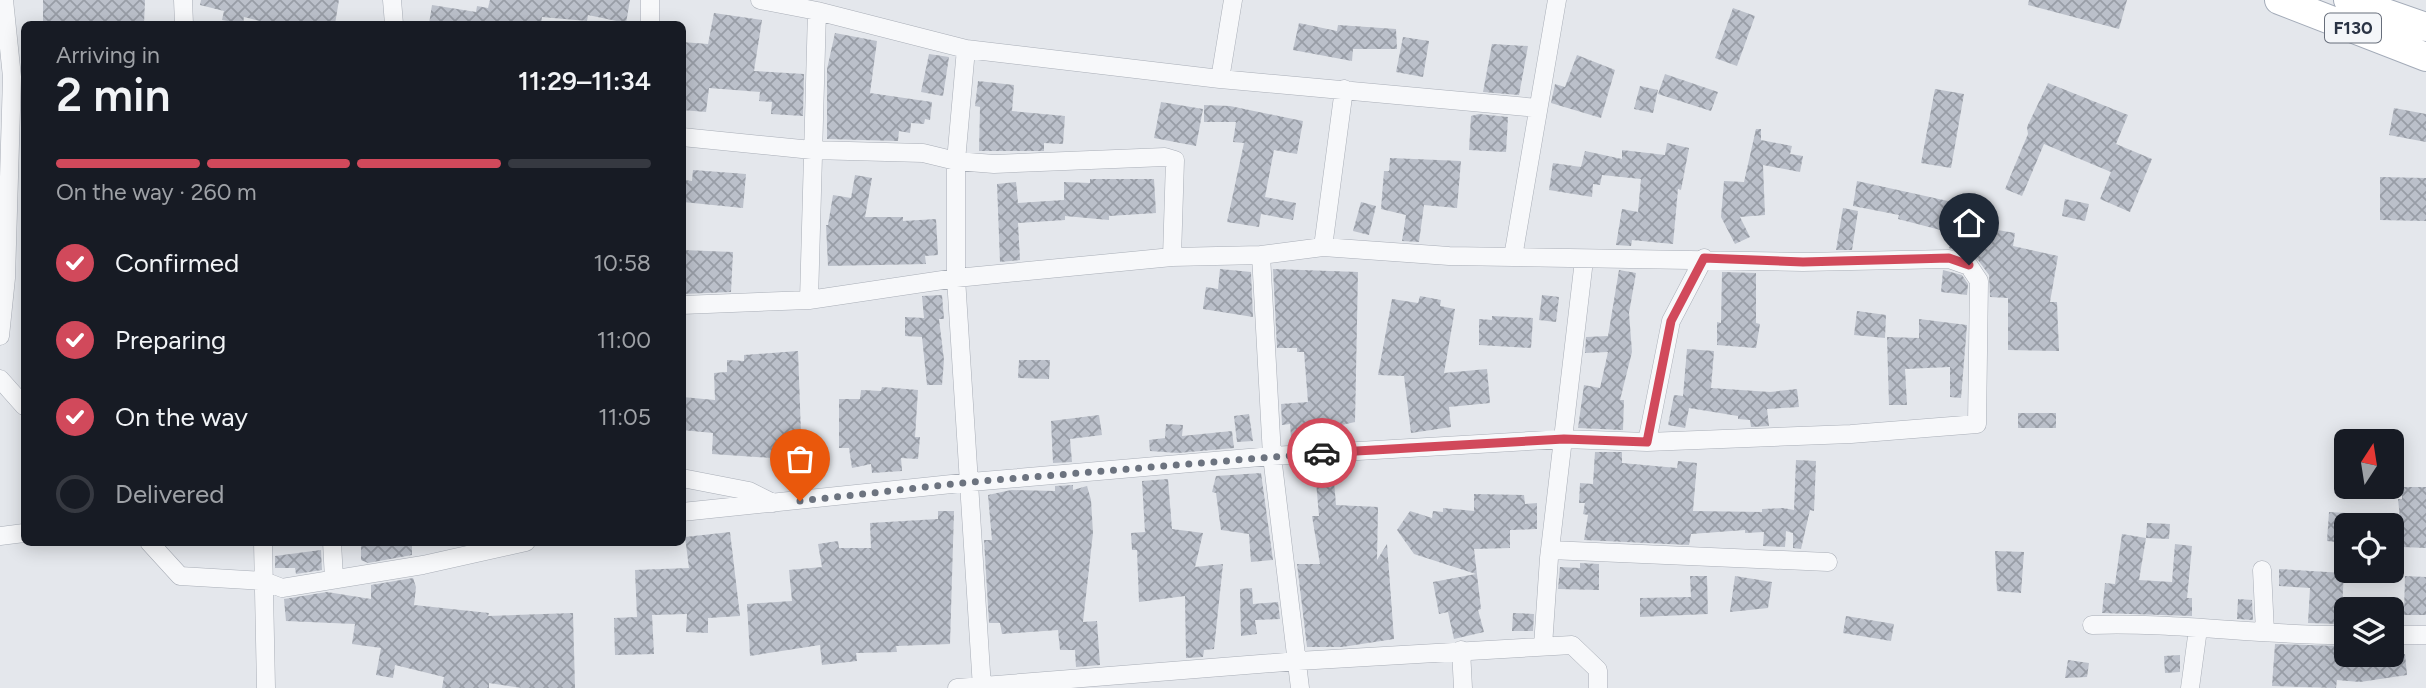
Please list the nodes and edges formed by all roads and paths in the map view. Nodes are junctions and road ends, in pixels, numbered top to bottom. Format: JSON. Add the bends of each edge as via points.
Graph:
{"nodes":[{"id":1,"x":4,"y":0,"type":"edge"},
{"id":2,"x":183,"y":0,"type":"edge"},
{"id":3,"x":391,"y":0,"type":"edge"},
{"id":4,"x":650,"y":0,"type":"edge"},
{"id":5,"x":760,"y":0,"type":"edge"},
{"id":6,"x":1233,"y":0,"type":"edge"},
{"id":7,"x":1557,"y":0,"type":"edge"},
{"id":8,"x":2279,"y":0,"type":"edge"},
{"id":9,"x":2348,"y":0,"type":"edge"},
{"id":10,"x":817,"y":11,"type":"junction"},
{"id":11,"x":184,"y":21,"type":"edge"},
{"id":12,"x":394,"y":21,"type":"edge"},
{"id":13,"x":650,"y":21,"type":"edge"},
{"id":14,"x":2426,"y":27,"type":"edge"},
{"id":15,"x":966,"y":49,"type":"junction"},
{"id":16,"x":2426,"y":57,"type":"edge"},
{"id":17,"x":1220,"y":79,"type":"junction"},
{"id":18,"x":1343,"y":89,"type":"junction"},
{"id":19,"x":1538,"y":108,"type":"junction"},
{"id":20,"x":6,"y":113,"type":"edge"},
{"id":21,"x":686,"y":137,"type":"edge"},
{"id":22,"x":812,"y":150,"type":"junction"},
{"id":23,"x":956,"y":161,"type":"junction"},
{"id":24,"x":1324,"y":247,"type":"junction"},
{"id":25,"x":1261,"y":255,"type":"junction"},
{"id":26,"x":1172,"y":257,"type":"junction"},
{"id":27,"x":1513,"y":257,"type":"junction"},
{"id":28,"x":1704,"y":258,"type":"junction"},
{"id":29,"x":1584,"y":260,"type":"junction"},
{"id":30,"x":956,"y":278,"type":"junction"},
{"id":31,"x":809,"y":300,"type":"junction"},
{"id":32,"x":686,"y":304,"type":"edge"},
{"id":33,"x":0,"y":336,"type":"edge"},
{"id":34,"x":0,"y":379,"type":"edge"},
{"id":35,"x":21,"y":403,"type":"edge"},
{"id":36,"x":1564,"y":439,"type":"junction"},
{"id":37,"x":1647,"y":442,"type":"junction"},
{"id":38,"x":1272,"y":456,"type":"junction"},
{"id":39,"x":686,"y":479,"type":"edge"},
{"id":40,"x":971,"y":482,"type":"junction"},
{"id":41,"x":773,"y":503,"type":"junction"},
{"id":42,"x":686,"y":512,"type":"edge"},
{"id":43,"x":21,"y":533,"type":"edge"},
{"id":44,"x":0,"y":536,"type":"edge"},
{"id":45,"x":153,"y":546,"type":"edge"},
{"id":46,"x":263,"y":546,"type":"edge"},
{"id":47,"x":332,"y":546,"type":"edge"},
{"id":48,"x":508,"y":546,"type":"edge"},
{"id":49,"x":1550,"y":550,"type":"junction"},
{"id":50,"x":1828,"y":562,"type":"dead end"},
{"id":51,"x":2262,"y":570,"type":"dead end"},
{"id":52,"x":334,"y":579,"type":"junction"},
{"id":53,"x":264,"y":581,"type":"junction"},
{"id":54,"x":2092,"y":625,"type":"dead end"},
{"id":55,"x":2198,"y":629,"type":"junction"},
{"id":56,"x":2265,"y":632,"type":"junction"},
{"id":57,"x":2334,"y":635,"type":"edge"},
{"id":58,"x":2404,"y":635,"type":"edge"},
{"id":59,"x":2426,"y":635,"type":"edge"},
{"id":60,"x":1543,"y":646,"type":"junction"},
{"id":61,"x":1461,"y":650,"type":"junction"},
{"id":62,"x":1298,"y":661,"type":"junction"},
{"id":63,"x":982,"y":687,"type":"edge"},
{"id":64,"x":266,"y":688,"type":"edge"},
{"id":65,"x":957,"y":688,"type":"edge"},
{"id":66,"x":1300,"y":688,"type":"edge"},
{"id":67,"x":1463,"y":688,"type":"edge"},
{"id":68,"x":1598,"y":688,"type":"edge"},
{"id":69,"x":2190,"y":688,"type":"edge"}],
"edges":[{"from":1,"to":20,"type":"street","via":[[12,77]]},
{"from":2,"to":11,"type":"street"},
{"from":3,"to":12,"type":"street"},
{"from":4,"to":13,"type":"street"},
{"from":5,"to":10,"type":"street"},
{"from":6,"to":17,"type":"street"},
{"from":7,"to":19,"type":"street"},
{"from":8,"to":16,"type":"main road","number":"F130"},
{"from":9,"to":14,"type":"main road","number":"F130"},
{"from":10,"to":15,"type":"street"},
{"from":10,"to":22,"type":"street"},
{"from":15,"to":17,"type":"street"},
{"from":15,"to":23,"type":"street"},
{"from":17,"to":18,"type":"street"},
{"from":18,"to":19,"type":"street"},
{"from":18,"to":24,"type":"street"},
{"from":19,"to":27,"type":"street"},
{"from":20,"to":33,"type":"street","via":[[6,278]]},
{"from":21,"to":22,"type":"street"},
{"from":22,"to":23,"type":"street","via":[[923,153]]},
{"from":22,"to":31,"type":"street"},
{"from":23,"to":26,"type":"street","via":[[1175,160]]},
{"from":23,"to":30,"type":"street"},
{"from":24,"to":25,"type":"street"},
{"from":24,"to":27,"type":"street"},
{"from":25,"to":26,"type":"street"},
{"from":25,"to":38,"type":"street"},
{"from":26,"to":30,"type":"street"},
{"from":27,"to":29,"type":"street"},
{"from":28,"to":29,"type":"street"},
{"from":28,"to":37,"type":"street","via":[[1671,321]]},
{"from":28,"to":37,"type":"street","via":[[1803,262],[1949,258],[1969,265],[1979,281],[1976,424]]},
{"from":29,"to":36,"type":"street"},
{"from":30,"to":31,"type":"street"},
{"from":30,"to":40,"type":"street"},
{"from":31,"to":32,"type":"street"},
{"from":34,"to":35,"type":"street"},
{"from":36,"to":37,"type":"street"},
{"from":36,"to":38,"type":"street"},
{"from":36,"to":49,"type":"street"},
{"from":38,"to":40,"type":"street"},
{"from":38,"to":62,"type":"street"},
{"from":39,"to":41,"type":"street","via":[[749,491]]},
{"from":40,"to":41,"type":"street"},
{"from":40,"to":63,"type":"street"},
{"from":41,"to":42,"type":"street"},
{"from":43,"to":44,"type":"street"},
{"from":45,"to":53,"type":"street","via":[[180,576]]},
{"from":46,"to":53,"type":"street"},
{"from":47,"to":52,"type":"street"},
{"from":48,"to":52,"type":"street"},
{"from":49,"to":50,"type":"street"},
{"from":49,"to":60,"type":"street"},
{"from":51,"to":56,"type":"street"},
{"from":52,"to":53,"type":"street","via":[[282,588]]},
{"from":53,"to":64,"type":"street"},
{"from":54,"to":55,"type":"street"},
{"from":55,"to":56,"type":"street"},
{"from":55,"to":69,"type":"street"},
{"from":56,"to":57,"type":"street"},
{"from":58,"to":59,"type":"street"},
{"from":60,"to":61,"type":"street"},
{"from":60,"to":68,"type":"street","via":[[1572,645],[1598,670]]},
{"from":61,"to":62,"type":"street"},
{"from":61,"to":67,"type":"street"},
{"from":62,"to":63,"type":"street"},
{"from":62,"to":66,"type":"street"},
{"from":63,"to":65,"type":"street"}]}
